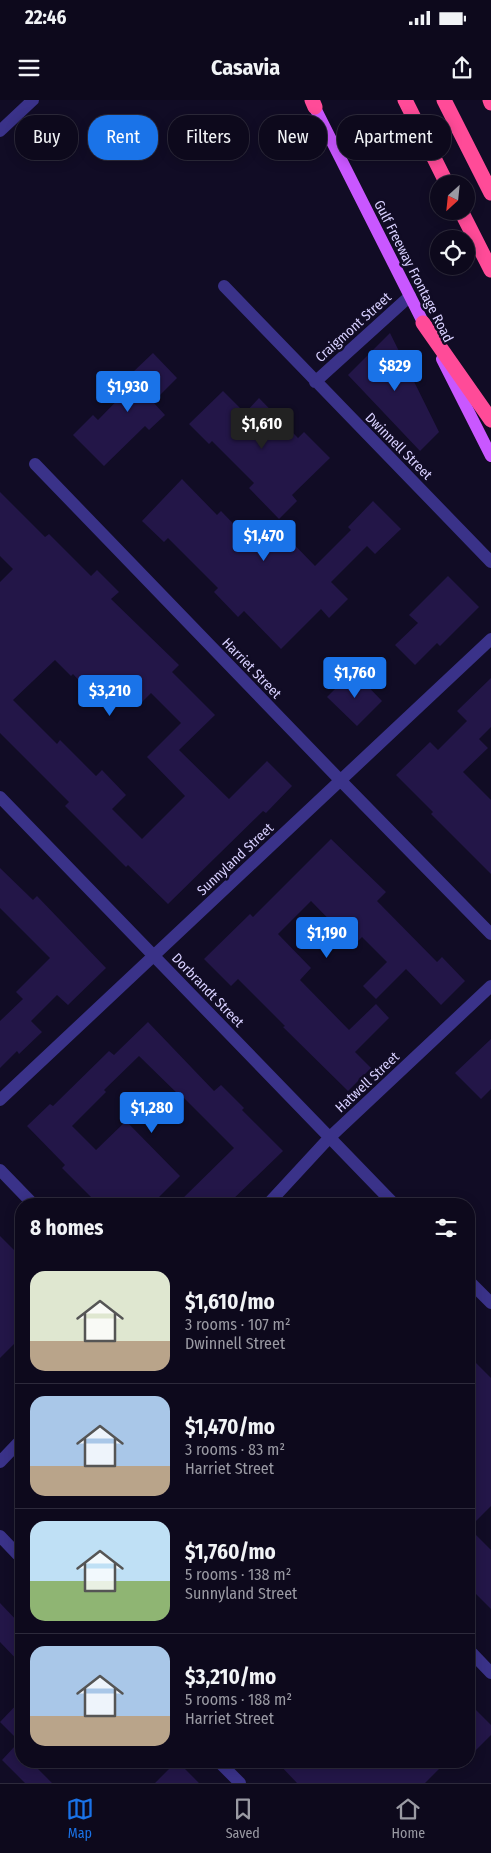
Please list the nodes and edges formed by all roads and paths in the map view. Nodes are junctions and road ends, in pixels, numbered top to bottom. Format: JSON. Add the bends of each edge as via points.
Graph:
{"nodes":[{"id":1,"x":33,"y":100,"type":"edge"},
{"id":2,"x":405,"y":100,"type":"edge"},
{"id":3,"x":444,"y":100,"type":"edge"},
{"id":4,"x":313,"y":102,"type":"edge"},
{"id":5,"x":0,"y":131,"type":"edge"},
{"id":6,"x":442,"y":175,"type":"edge"},
{"id":7,"x":491,"y":193,"type":"edge"},
{"id":8,"x":466,"y":220,"type":"edge"},
{"id":9,"x":491,"y":270,"type":"edge"},
{"id":10,"x":224,"y":286,"type":"dead end"},
{"id":11,"x":410,"y":296,"type":"junction"},
{"id":12,"x":423,"y":323,"type":"junction"},
{"id":13,"x":315,"y":382,"type":"junction"},
{"id":14,"x":491,"y":420,"type":"edge"},
{"id":15,"x":491,"y":456,"type":"edge"},
{"id":16,"x":35,"y":464,"type":"dead end"},
{"id":17,"x":491,"y":562,"type":"edge"},
{"id":18,"x":491,"y":639,"type":"edge"},
{"id":19,"x":341,"y":781,"type":"junction"},
{"id":20,"x":0,"y":797,"type":"edge"},
{"id":21,"x":491,"y":934,"type":"edge"},
{"id":22,"x":154,"y":955,"type":"junction"},
{"id":23,"x":491,"y":986,"type":"edge"},
{"id":24,"x":0,"y":1100,"type":"edge"},
{"id":25,"x":329,"y":1138,"type":"junction"},
{"id":26,"x":0,"y":1170,"type":"edge"},
{"id":27,"x":27,"y":1198,"type":"edge"},
{"id":28,"x":274,"y":1198,"type":"edge"},
{"id":29,"x":388,"y":1198,"type":"edge"},
{"id":30,"x":475,"y":1286,"type":"edge"},
{"id":31,"x":491,"y":1303,"type":"edge"},
{"id":32,"x":15,"y":1446,"type":"edge"},
{"id":33,"x":0,"y":1462,"type":"edge"},
{"id":34,"x":0,"y":1536,"type":"edge"},
{"id":35,"x":15,"y":1552,"type":"edge"},
{"id":36,"x":475,"y":1656,"type":"edge"},
{"id":37,"x":491,"y":1673,"type":"edge"},
{"id":38,"x":225,"y":1768,"type":"edge"},
{"id":39,"x":240,"y":1783,"type":"edge"}],
"edges":[{"from":1,"to":5,"type":"street"},
{"from":2,"to":6,"type":"highway"},
{"from":3,"to":7,"type":"highway"},
{"from":4,"to":11,"type":"main road","name":"Gulf Freeway Frontage Road"},
{"from":8,"to":9,"type":"highway"},
{"from":10,"to":13,"type":"street","name":"Dwinnell Street"},
{"from":11,"to":12,"type":"main road","name":"Gulf Freeway Frontage Road"},
{"from":11,"to":13,"type":"street","name":"Craigmont Street"},
{"from":12,"to":14,"type":"highway"},
{"from":12,"to":15,"type":"main road","name":"Gulf Freeway Frontage Road"},
{"from":13,"to":17,"type":"street","name":"Dwinnell Street"},
{"from":16,"to":19,"type":"street","name":"Harriet Street"},
{"from":18,"to":19,"type":"street","name":"Sunnyland Street"},
{"from":19,"to":21,"type":"street","name":"Harriet Street"},
{"from":19,"to":22,"type":"street","name":"Sunnyland Street"},
{"from":20,"to":22,"type":"street","name":"Dorbrandt Street"},
{"from":22,"to":24,"type":"street","name":"Sunnyland Street"},
{"from":22,"to":25,"type":"street","name":"Dorbrandt Street"},
{"from":23,"to":25,"type":"street","name":"Hatwell Street"},
{"from":25,"to":28,"type":"street","name":"Hatwell Street"},
{"from":25,"to":29,"type":"street","name":"Dorbrandt Street"},
{"from":26,"to":27,"type":"street"},
{"from":30,"to":31,"type":"street"},
{"from":32,"to":33,"type":"street"},
{"from":34,"to":35,"type":"street"},
{"from":36,"to":37,"type":"street"},
{"from":38,"to":39,"type":"street"}]}
